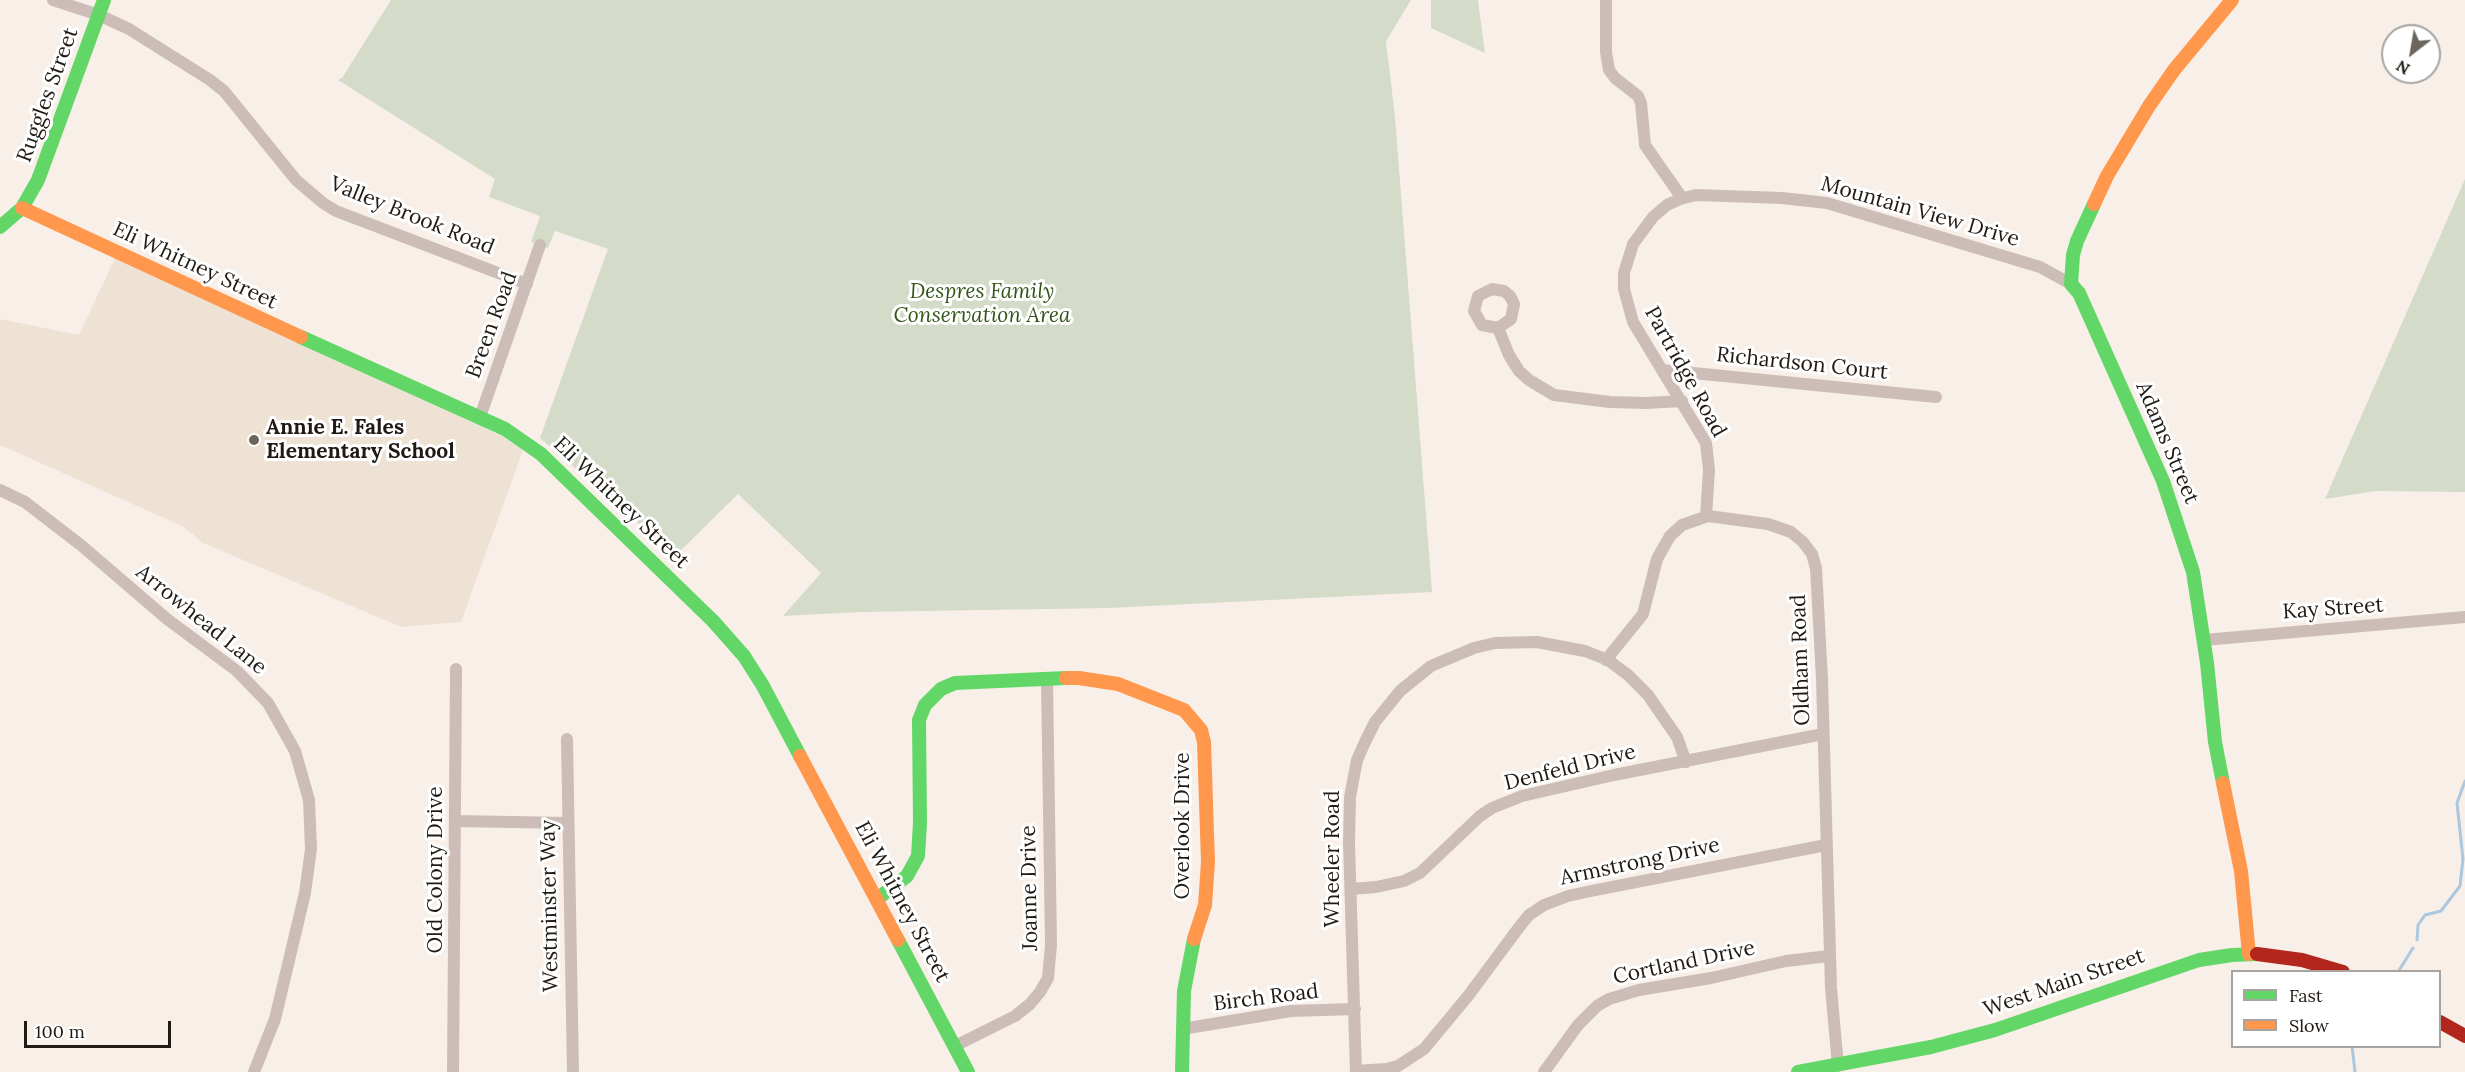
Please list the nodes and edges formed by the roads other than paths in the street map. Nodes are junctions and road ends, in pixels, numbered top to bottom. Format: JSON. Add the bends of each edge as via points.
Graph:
{"nodes":[{"id":1,"x":53,"y":0,"type":"edge"},
{"id":2,"x":104,"y":0,"type":"edge"},
{"id":3,"x":1606,"y":0,"type":"edge"},
{"id":4,"x":2232,"y":0,"type":"edge"},
{"id":5,"x":99,"y":15,"type":"junction"},
{"id":6,"x":1682,"y":198,"type":"junction"},
{"id":7,"x":22,"y":207,"type":"junction"},
{"id":8,"x":0,"y":227,"type":"edge"},
{"id":9,"x":540,"y":245,"type":"dead end"},
{"id":10,"x":527,"y":284,"type":"junction"},
{"id":11,"x":2072,"y":284,"type":"junction"},
{"id":12,"x":1498,"y":328,"type":"dead end"},
{"id":13,"x":1663,"y":370,"type":"junction"},
{"id":14,"x":1936,"y":398,"type":"dead end"},
{"id":15,"x":1682,"y":401,"type":"junction"},
{"id":16,"x":480,"y":417,"type":"junction"},
{"id":17,"x":0,"y":490,"type":"edge"},
{"id":18,"x":1706,"y":516,"type":"junction"},
{"id":19,"x":2465,"y":617,"type":"edge"},
{"id":20,"x":2204,"y":640,"type":"junction"},
{"id":21,"x":1606,"y":660,"type":"junction"},
{"id":22,"x":456,"y":669,"type":"dead end"},
{"id":23,"x":1047,"y":680,"type":"junction"},
{"id":24,"x":1823,"y":734,"type":"junction"},
{"id":25,"x":567,"y":739,"type":"dead end"},
{"id":26,"x":1686,"y":762,"type":"junction"},
{"id":27,"x":455,"y":821,"type":"junction"},
{"id":28,"x":568,"y":823,"type":"junction"},
{"id":29,"x":1826,"y":845,"type":"junction"},
{"id":30,"x":1351,"y":889,"type":"junction"},
{"id":31,"x":877,"y":899,"type":"junction"},
{"id":32,"x":2249,"y":954,"type":"junction"},
{"id":33,"x":1829,"y":956,"type":"junction"},
{"id":34,"x":2336,"y":970,"type":"edge"},
{"id":35,"x":1355,"y":1009,"type":"junction"},
{"id":36,"x":2441,"y":1023,"type":"edge"},
{"id":37,"x":1182,"y":1029,"type":"junction"},
{"id":38,"x":2465,"y":1036,"type":"edge"},
{"id":39,"x":955,"y":1046,"type":"junction"},
{"id":40,"x":1838,"y":1066,"type":"junction"},
{"id":41,"x":1356,"y":1071,"type":"edge"},
{"id":42,"x":254,"y":1072,"type":"edge"},
{"id":43,"x":453,"y":1072,"type":"edge"},
{"id":44,"x":573,"y":1072,"type":"edge"},
{"id":45,"x":968,"y":1072,"type":"edge"},
{"id":46,"x":1182,"y":1072,"type":"edge"},
{"id":47,"x":1544,"y":1072,"type":"edge"},
{"id":48,"x":1798,"y":1072,"type":"edge"}],
"edges":[{"from":1,"to":5,"type":"street","name":"Valley Brook Road"},
{"from":2,"to":5,"type":"street","name":"Ruggles Street"},
{"from":3,"to":6,"type":"street","via":[[1609,70],[1638,96],[1645,145]]},
{"from":4,"to":11,"type":"street","via":[[2174,70],[2107,176],[2077,241]]},
{"from":5,"to":7,"type":"street","name":"Ruggles Street","via":[[45,165]]},
{"from":5,"to":10,"type":"street","name":"Valley Brook Road","via":[[224,91],[296,180],[323,203]]},
{"from":6,"to":11,"type":"street","name":"Mountain View Drive","via":[[1745,196],[1827,202],[2040,267]]},
{"from":6,"to":13,"type":"street","name":"Partridge Road","via":[[1667,205],[1642,230],[1633,243],[1624,273],[1626,303],[1633,322]]},
{"from":7,"to":8,"type":"street","name":"Ruggles Street"},
{"from":7,"to":16,"type":"street","name":"Eli Whitney Street","via":[[176,281]]},
{"from":9,"to":10,"type":"street","name":"Breen Road"},
{"from":10,"to":16,"type":"street","name":"Breen Road"},
{"from":11,"to":20,"type":"street","name":"Adams Street","via":[[2175,512],[2193,572]]},
{"from":12,"to":15,"type":"street","via":[[1519,371],[1554,395],[1610,402]]},
{"from":13,"to":14,"type":"street","name":"Richardson Court"},
{"from":13,"to":15,"type":"street","name":"Partridge Road"},
{"from":15,"to":18,"type":"street","name":"Partridge Road","via":[[1706,443]]},
{"from":16,"to":31,"type":"street","name":"Eli Whitney Street","via":[[542,454],[744,656]]},
{"from":17,"to":42,"type":"street","name":"Arrowhead Lane","via":[[33,508],[167,619],[237,671],[270,706],[295,751],[309,800],[311,849],[305,893],[275,1019]]},
{"from":18,"to":21,"type":"street","via":[[1682,525],[1670,536],[1657,559],[1643,614]]},
{"from":18,"to":24,"type":"street","name":"Oldham Road","via":[[1780,527],[1803,542],[1812,554],[1816,568]]},
{"from":19,"to":20,"type":"street","name":"Kay Street"},
{"from":20,"to":32,"type":"street","name":"Adams Street","via":[[2215,742],[2241,871]]},
{"from":21,"to":26,"type":"street","name":"Wheeler Road","via":[[1628,675],[1663,713]]},
{"from":21,"to":30,"type":"street","name":"Wheeler Road","via":[[1561,645],[1495,643],[1451,656],[1408,684],[1375,722],[1357,760],[1350,797]]},
{"from":22,"to":27,"type":"street","name":"Old Colony Drive"},
{"from":23,"to":31,"type":"street","name":"Overlook Drive","via":[[955,683],[941,689],[925,705],[919,720],[918,855],[907,876]]},
{"from":23,"to":37,"type":"street","name":"Overlook Drive","via":[[1079,678],[1118,684],[1184,710],[1201,730],[1205,753],[1207,886],[1187,964]]},
{"from":23,"to":39,"type":"street","name":"Joanne Drive","via":[[1051,945],[1048,978],[1041,992],[1015,1016]]},
{"from":24,"to":26,"type":"street","name":"Denfeld Drive"},
{"from":24,"to":29,"type":"street","name":"Oldham Road"},
{"from":25,"to":28,"type":"street","name":"Westminster Way"},
{"from":26,"to":30,"type":"street","name":"Denfeld Drive","via":[[1543,790],[1506,802],[1480,816],[1420,873],[1404,881]]},
{"from":27,"to":28,"type":"street"},
{"from":27,"to":43,"type":"street","name":"Old Colony Drive"},
{"from":28,"to":44,"type":"street","name":"Westminster Way"},
{"from":29,"to":33,"type":"street","name":"Oldham Road"},
{"from":29,"to":41,"type":"street","name":"Armstrong Drive","via":[[1590,891],[1544,905],[1529,915],[1424,1049],[1398,1066]]},
{"from":30,"to":35,"type":"street","name":"Wheeler Road"},
{"from":31,"to":39,"type":"street","name":"Eli Whitney Street"},
{"from":32,"to":34,"type":"street","name":"West Main Street","via":[[2289,957]]},
{"from":32,"to":40,"type":"street","name":"West Main Street","via":[[2180,965],[1995,1030]]},
{"from":33,"to":40,"type":"street","name":"Oldham Road"},
{"from":33,"to":47,"type":"street","name":"Cortland Drive","via":[[1786,961],[1609,999],[1578,1025]]},
{"from":35,"to":37,"type":"street","name":"Birch Road","via":[[1291,1011]]},
{"from":35,"to":41,"type":"street","name":"Wheeler Road"},
{"from":36,"to":38,"type":"street"},
{"from":37,"to":46,"type":"street","name":"Overlook Drive"},
{"from":39,"to":45,"type":"street","name":"Eli Whitney Street"},
{"from":40,"to":48,"type":"street","name":"West Main Street"}]}
